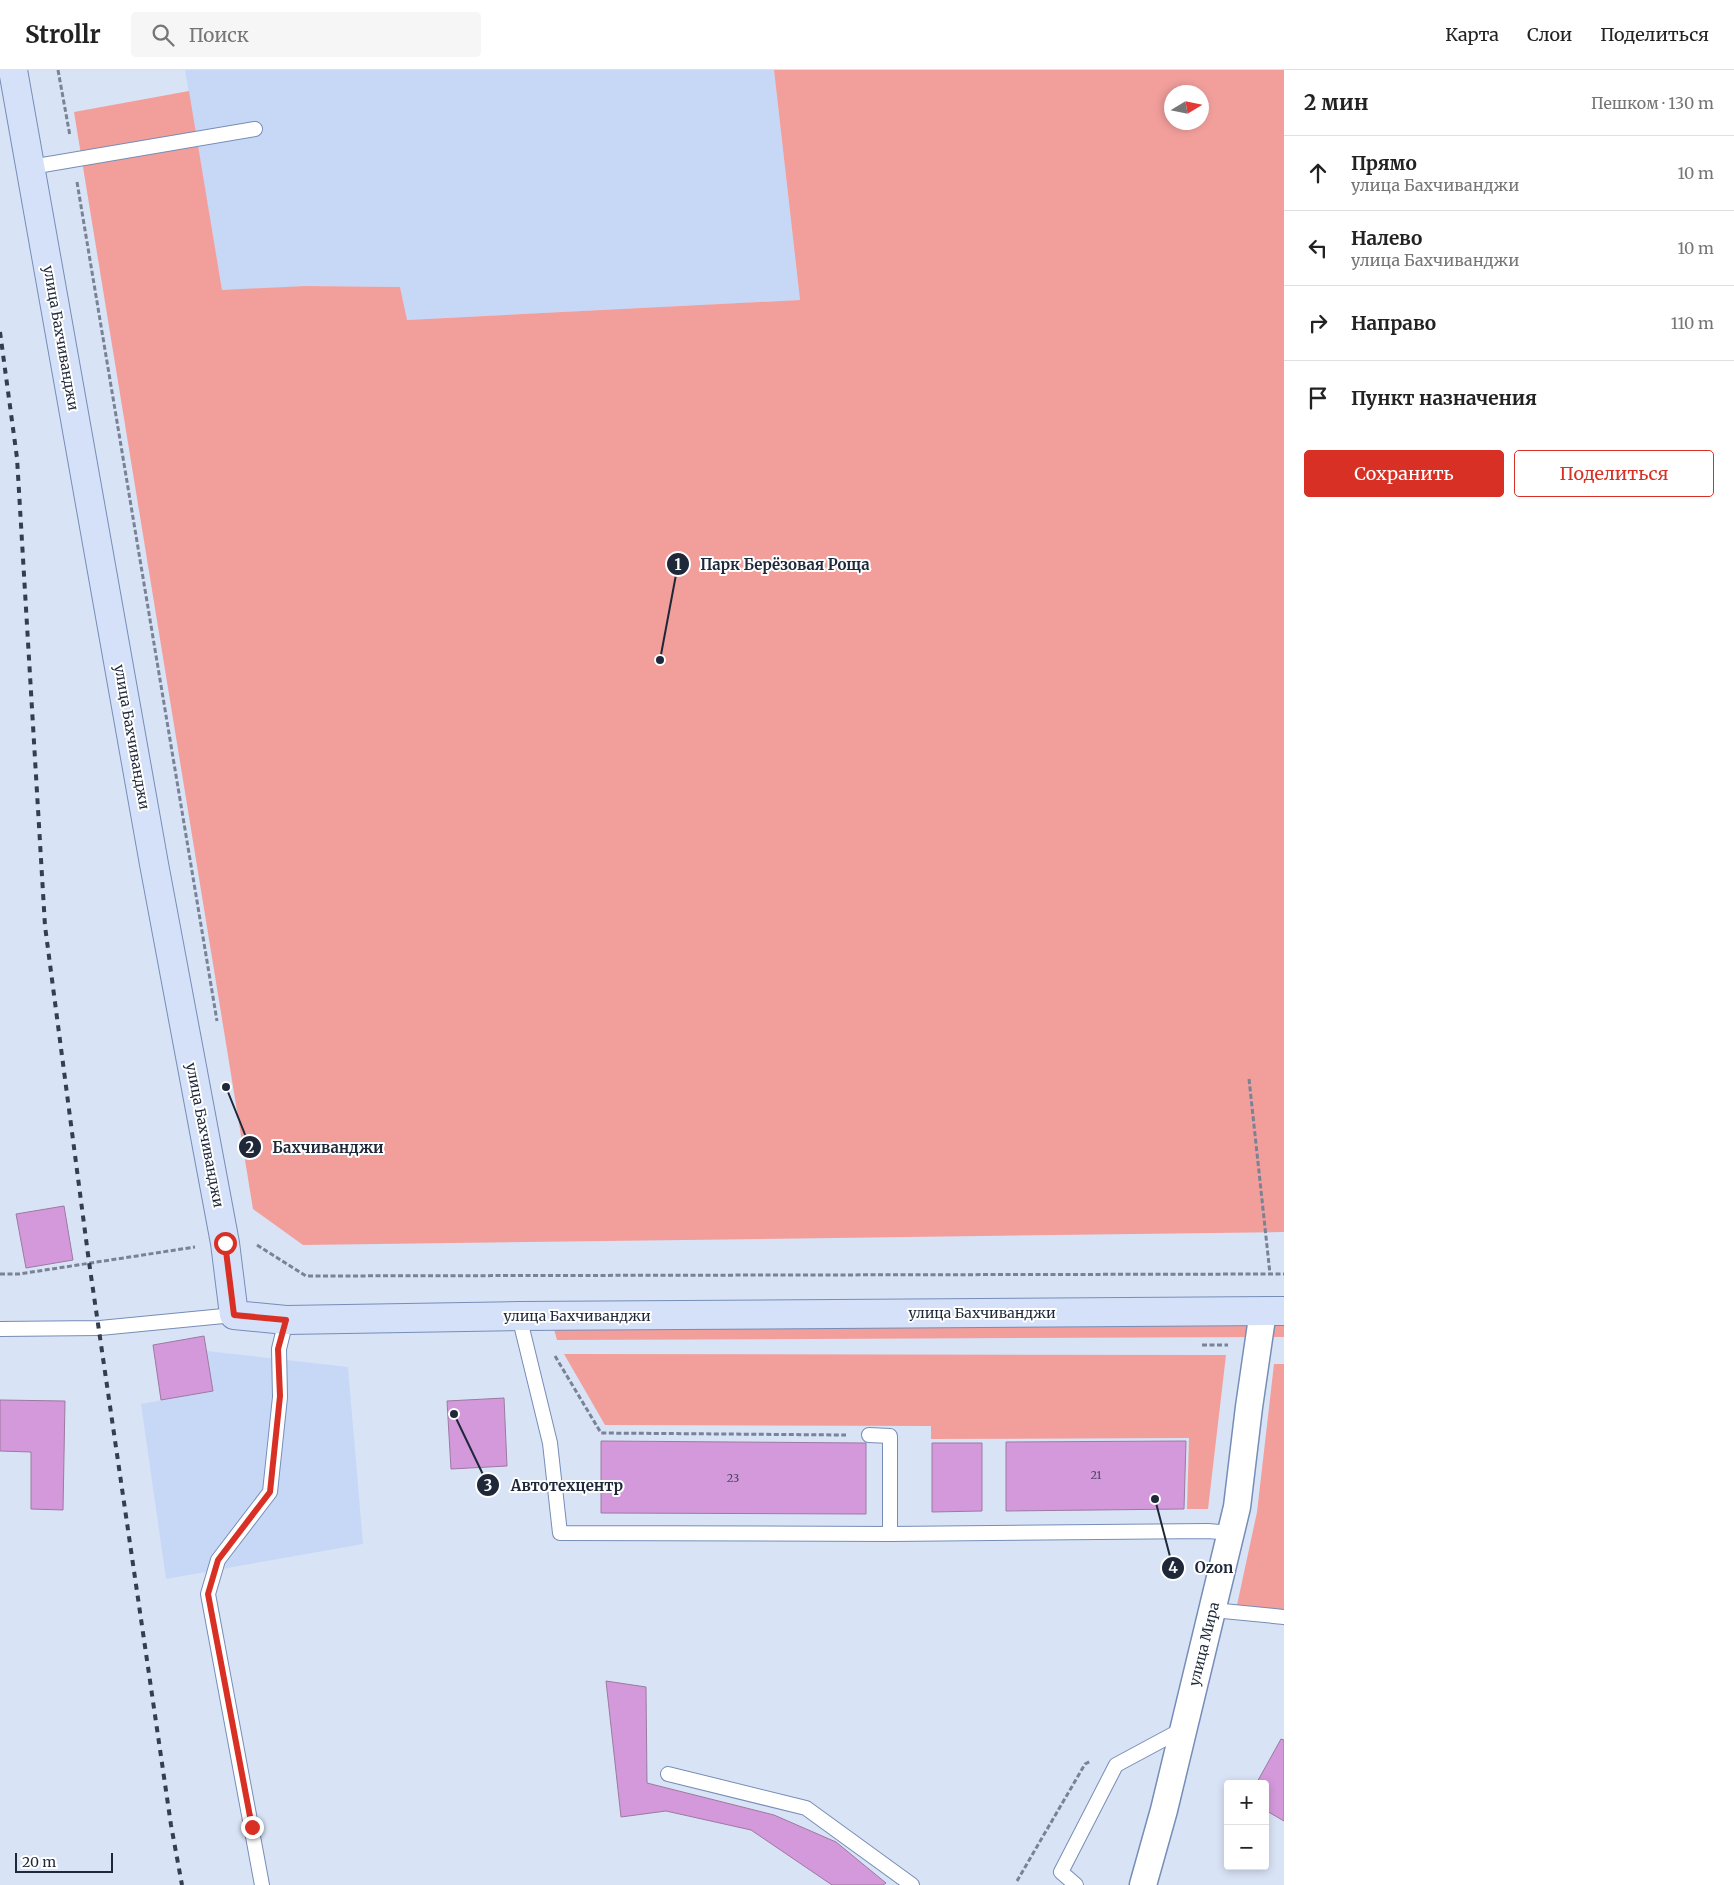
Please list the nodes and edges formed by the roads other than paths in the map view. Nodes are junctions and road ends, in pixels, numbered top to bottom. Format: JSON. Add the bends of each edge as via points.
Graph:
{"nodes":[{"id":1,"x":13,"y":70,"type":"edge"},
{"id":2,"x":255,"y":129,"type":"dead end"},
{"id":3,"x":31,"y":167,"type":"junction"},
{"id":4,"x":1273,"y":1311,"type":"edge"},
{"id":5,"x":234,"y":1315,"type":"junction"},
{"id":6,"x":519,"y":1316,"type":"junction"},
{"id":7,"x":286,"y":1320,"type":"junction"},
{"id":8,"x":0,"y":1329,"type":"edge"},
{"id":9,"x":869,"y":1436,"type":"road end"},
{"id":10,"x":1231,"y":1533,"type":"junction"},
{"id":11,"x":890,"y":1534,"type":"junction"},
{"id":12,"x":1213,"y":1610,"type":"junction"},
{"id":13,"x":1284,"y":1617,"type":"edge"},
{"id":14,"x":1184,"y":1728,"type":"junction"},
{"id":15,"x":668,"y":1774,"type":"dead end"},
{"id":16,"x":262,"y":1885,"type":"edge"},
{"id":17,"x":912,"y":1885,"type":"edge"},
{"id":18,"x":1076,"y":1885,"type":"edge"},
{"id":19,"x":1143,"y":1885,"type":"edge"}],
"edges":[{"from":1,"to":3,"type":"main road","name":"улица Бахчиванджи"},
{"from":2,"to":3,"type":"lane"},
{"from":3,"to":5,"type":"main road","name":"улица Бахчиванджи","via":[[154,864],[225,1243]]},
{"from":4,"to":6,"type":"main road","name":"улица Бахчиванджи"},
{"from":4,"to":10,"type":"street","name":"улица Мира","via":[[1251,1389]]},
{"from":5,"to":7,"type":"main road","name":"улица Бахчиванджи"},
{"from":5,"to":8,"type":"lane","via":[[100,1328]]},
{"from":6,"to":7,"type":"main road","name":"улица Бахчиванджи"},
{"from":6,"to":11,"type":"lane","via":[[550,1443],[560,1532]]},
{"from":7,"to":16,"type":"lane","via":[[278,1349],[280,1396],[270,1492],[218,1560],[208,1594]]},
{"from":9,"to":11,"type":"lane","via":[[890,1436]]},
{"from":10,"to":11,"type":"lane"},
{"from":10,"to":12,"type":"street","name":"улица Мира"},
{"from":12,"to":13,"type":"lane"},
{"from":12,"to":14,"type":"street","name":"улица Мира"},
{"from":14,"to":18,"type":"lane","via":[[1116,1765],[1061,1872]]},
{"from":14,"to":19,"type":"street","name":"улица Мира"},
{"from":15,"to":17,"type":"lane","via":[[806,1808]]}]}
